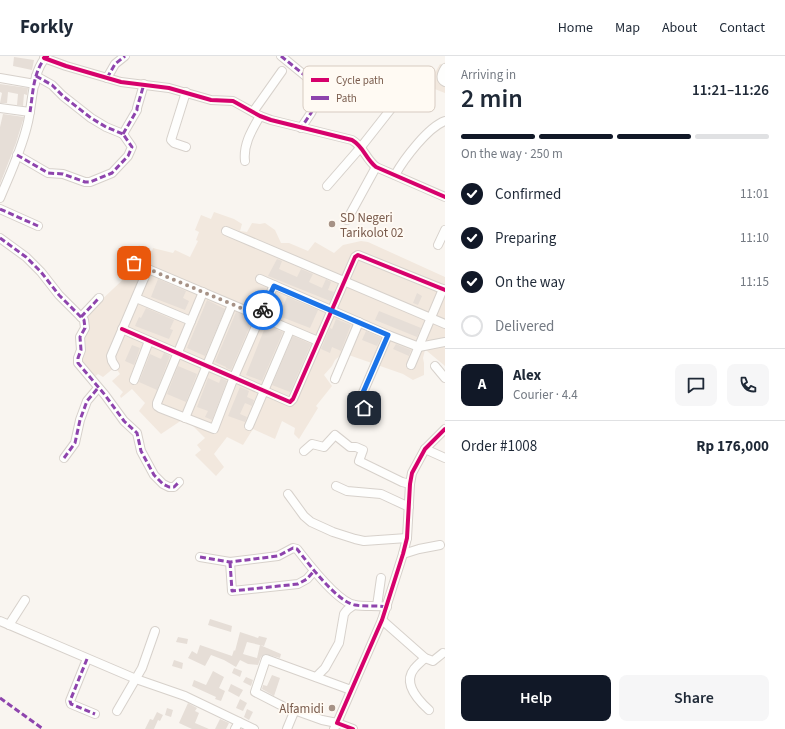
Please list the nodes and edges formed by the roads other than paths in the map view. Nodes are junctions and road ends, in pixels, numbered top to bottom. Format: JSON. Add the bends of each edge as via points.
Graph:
{"nodes":[{"id":1,"x":125,"y":56,"type":"edge"},
{"id":2,"x":281,"y":56,"type":"edge"},
{"id":3,"x":46,"y":57,"type":"edge"},
{"id":4,"x":445,"y":68,"type":"edge"},
{"id":5,"x":282,"y":71,"type":"dead end"},
{"id":6,"x":303,"y":74,"type":"edge"},
{"id":7,"x":0,"y":78,"type":"edge"},
{"id":8,"x":107,"y":78,"type":"junction"},
{"id":9,"x":36,"y":80,"type":"junction"},
{"id":10,"x":445,"y":82,"type":"edge"},
{"id":11,"x":144,"y":84,"type":"junction"},
{"id":12,"x":186,"y":92,"type":"junction"},
{"id":13,"x":0,"y":109,"type":"edge"},
{"id":14,"x":30,"y":112,"type":"junction"},
{"id":15,"x":312,"y":112,"type":"edge"},
{"id":16,"x":388,"y":112,"type":"edge"},
{"id":17,"x":257,"y":114,"type":"junction"},
{"id":18,"x":445,"y":121,"type":"edge"},
{"id":19,"x":301,"y":128,"type":"junction"},
{"id":20,"x":123,"y":134,"type":"junction"},
{"id":21,"x":186,"y":147,"type":"dead end"},
{"id":22,"x":361,"y":147,"type":"junction"},
{"id":23,"x":17,"y":155,"type":"junction"},
{"id":24,"x":245,"y":161,"type":"dead end"},
{"id":25,"x":376,"y":166,"type":"junction"},
{"id":26,"x":395,"y":175,"type":"junction"},
{"id":27,"x":327,"y":186,"type":"dead end"},
{"id":28,"x":445,"y":197,"type":"edge"},
{"id":29,"x":0,"y":198,"type":"edge"},
{"id":30,"x":0,"y":209,"type":"edge"},
{"id":31,"x":347,"y":220,"type":"dead end"},
{"id":32,"x":38,"y":226,"type":"dead end"},
{"id":33,"x":226,"y":230,"type":"dead end"},
{"id":34,"x":445,"y":230,"type":"edge"},
{"id":35,"x":0,"y":238,"type":"edge"},
{"id":36,"x":438,"y":245,"type":"dead end"},
{"id":37,"x":132,"y":262,"type":"dead end"},
{"id":38,"x":148,"y":269,"type":"junction"},
{"id":39,"x":260,"y":279,"type":"dead end"},
{"id":40,"x":345,"y":281,"type":"junction"},
{"id":41,"x":274,"y":286,"type":"junction"},
{"id":42,"x":444,"y":290,"type":"edge"},
{"id":43,"x":203,"y":292,"type":"junction"},
{"id":44,"x":99,"y":298,"type":"dead end"},
{"id":45,"x":136,"y":298,"type":"junction"},
{"id":46,"x":232,"y":305,"type":"junction"},
{"id":47,"x":332,"y":310,"type":"junction"},
{"id":48,"x":260,"y":316,"type":"junction"},
{"id":49,"x":81,"y":317,"type":"junction"},
{"id":50,"x":431,"y":318,"type":"junction"},
{"id":51,"x":191,"y":321,"type":"junction"},
{"id":52,"x":359,"y":322,"type":"junction"},
{"id":53,"x":445,"y":324,"type":"edge"},
{"id":54,"x":122,"y":329,"type":"junction"},
{"id":55,"x":290,"y":330,"type":"junction"},
{"id":56,"x":388,"y":335,"type":"junction"},
{"id":57,"x":149,"y":341,"type":"junction"},
{"id":58,"x":318,"y":341,"type":"junction"},
{"id":59,"x":445,"y":342,"type":"edge"},
{"id":60,"x":419,"y":347,"type":"junction"},
{"id":61,"x":178,"y":353,"type":"junction"},
{"id":62,"x":411,"y":365,"type":"dead end"},
{"id":63,"x":115,"y":366,"type":"dead end"},
{"id":64,"x":208,"y":366,"type":"junction"},
{"id":65,"x":434,"y":366,"type":"dead end"},
{"id":66,"x":234,"y":377,"type":"junction"},
{"id":67,"x":445,"y":378,"type":"edge"},
{"id":68,"x":335,"y":379,"type":"dead end"},
{"id":69,"x":134,"y":380,"type":"dead end"},
{"id":70,"x":98,"y":388,"type":"junction"},
{"id":71,"x":263,"y":391,"type":"junction"},
{"id":72,"x":364,"y":408,"type":"dead end"},
{"id":73,"x":185,"y":418,"type":"junction"},
{"id":74,"x":249,"y":426,"type":"dead end"},
{"id":75,"x":445,"y":429,"type":"edge"},
{"id":76,"x":425,"y":449,"type":"junction"},
{"id":77,"x":304,"y":451,"type":"dead end"},
{"id":78,"x":64,"y":458,"type":"dead end"},
{"id":79,"x":445,"y":458,"type":"edge"},
{"id":80,"x":179,"y":482,"type":"dead end"},
{"id":81,"x":410,"y":484,"type":"junction"},
{"id":82,"x":336,"y":486,"type":"dead end"},
{"id":83,"x":288,"y":494,"type":"dead end"},
{"id":84,"x":409,"y":507,"type":"junction"},
{"id":85,"x":407,"y":538,"type":"junction"},
{"id":86,"x":440,"y":545,"type":"dead end"},
{"id":87,"x":403,"y":554,"type":"junction"},
{"id":88,"x":200,"y":557,"type":"dead end"},
{"id":89,"x":230,"y":562,"type":"junction"},
{"id":90,"x":314,"y":571,"type":"junction"},
{"id":91,"x":381,"y":578,"type":"dead end"},
{"id":92,"x":25,"y":600,"type":"dead end"},
{"id":93,"x":354,"y":605,"type":"junction"},
{"id":94,"x":377,"y":606,"type":"junction"},
{"id":95,"x":386,"y":607,"type":"junction"},
{"id":96,"x":382,"y":620,"type":"junction"},
{"id":97,"x":0,"y":621,"type":"edge"},
{"id":98,"x":9,"y":625,"type":"junction"},
{"id":99,"x":155,"y":631,"type":"dead end"},
{"id":100,"x":443,"y":653,"type":"dead end"},
{"id":101,"x":425,"y":658,"type":"junction"},
{"id":102,"x":86,"y":659,"type":"junction"},
{"id":103,"x":316,"y":677,"type":"junction"},
{"id":104,"x":136,"y":679,"type":"junction"},
{"id":105,"x":351,"y":690,"type":"junction"},
{"id":106,"x":429,"y":710,"type":"dead end"},
{"id":107,"x":117,"y":711,"type":"dead end"},
{"id":108,"x":294,"y":712,"type":"junction"},
{"id":109,"x":95,"y":714,"type":"dead end"},
{"id":110,"x":237,"y":725,"type":"edge"},
{"id":111,"x":335,"y":726,"type":"edge"},
{"id":112,"x":254,"y":729,"type":"edge"},
{"id":113,"x":287,"y":729,"type":"edge"},
{"id":114,"x":353,"y":729,"type":"edge"}],
"edges":[{"from":1,"to":8,"type":"street","via":[[115,64]]},
{"from":2,"to":6,"type":"street"},
{"from":3,"to":8,"type":"street"},
{"from":3,"to":9,"type":"street","via":[[41,63]]},
{"from":4,"to":10,"type":"street","via":[[441,76]]},
{"from":5,"to":17,"type":"street"},
{"from":7,"to":9,"type":"street"},
{"from":8,"to":11,"type":"street"},
{"from":9,"to":14,"type":"street"},
{"from":9,"to":20,"type":"street","via":[[52,85],[91,118]]},
{"from":11,"to":12,"type":"street"},
{"from":11,"to":20,"type":"street","via":[[138,110]]},
{"from":12,"to":17,"type":"street","via":[[205,99],[233,101]]},
{"from":12,"to":21,"type":"street","via":[[171,140]]},
{"from":13,"to":14,"type":"street"},
{"from":14,"to":23,"type":"street"},
{"from":15,"to":19,"type":"street"},
{"from":16,"to":22,"type":"street"},
{"from":17,"to":19,"type":"street"},
{"from":17,"to":24,"type":"street","via":[[245,148]]},
{"from":18,"to":26,"type":"street","via":[[433,128]]},
{"from":19,"to":22,"type":"street","via":[[352,140]]},
{"from":20,"to":23,"type":"street","via":[[132,147],[129,154],[112,173],[90,182],[63,174],[48,173]]},
{"from":22,"to":25,"type":"street","via":[[369,161]]},
{"from":22,"to":27,"type":"street"},
{"from":23,"to":29,"type":"street"},
{"from":25,"to":26,"type":"street"},
{"from":25,"to":31,"type":"street"},
{"from":26,"to":28,"type":"street"},
{"from":30,"to":32,"type":"street"},
{"from":33,"to":40,"type":"street"},
{"from":34,"to":36,"type":"street"},
{"from":35,"to":49,"type":"street","via":[[26,257]]},
{"from":37,"to":38,"type":"street"},
{"from":38,"to":43,"type":"street"},
{"from":38,"to":45,"type":"street"},
{"from":39,"to":41,"type":"street"},
{"from":40,"to":42,"type":"street","via":[[358,254]]},
{"from":40,"to":47,"type":"street"},
{"from":40,"to":50,"type":"street"},
{"from":41,"to":47,"type":"street"},
{"from":41,"to":48,"type":"street"},
{"from":42,"to":50,"type":"street"},
{"from":43,"to":46,"type":"street"},
{"from":43,"to":51,"type":"street"},
{"from":44,"to":49,"type":"street"},
{"from":45,"to":51,"type":"street"},
{"from":45,"to":54,"type":"street"},
{"from":46,"to":48,"type":"street"},
{"from":46,"to":64,"type":"street"},
{"from":47,"to":52,"type":"street"},
{"from":47,"to":58,"type":"street"},
{"from":48,"to":55,"type":"street"},
{"from":48,"to":66,"type":"street"},
{"from":49,"to":70,"type":"street","via":[[85,328],[80,337],[81,350],[78,360]]},
{"from":50,"to":53,"type":"street"},
{"from":50,"to":60,"type":"street"},
{"from":51,"to":61,"type":"street"},
{"from":52,"to":56,"type":"street"},
{"from":52,"to":68,"type":"street"},
{"from":54,"to":57,"type":"street"},
{"from":54,"to":63,"type":"street","via":[[111,356]]},
{"from":55,"to":58,"type":"street"},
{"from":55,"to":71,"type":"street"},
{"from":56,"to":60,"type":"street"},
{"from":56,"to":72,"type":"street","via":[[358,404]]},
{"from":57,"to":61,"type":"street"},
{"from":57,"to":69,"type":"street"},
{"from":58,"to":71,"type":"street","via":[[292,402]]},
{"from":59,"to":60,"type":"street"},
{"from":60,"to":62,"type":"street"},
{"from":61,"to":64,"type":"street"},
{"from":61,"to":73,"type":"street","via":[[157,406]]},
{"from":64,"to":66,"type":"street"},
{"from":64,"to":73,"type":"street"},
{"from":65,"to":67,"type":"street"},
{"from":66,"to":71,"type":"street"},
{"from":66,"to":73,"type":"street","via":[[215,428]]},
{"from":70,"to":78,"type":"street","via":[[87,401],[75,443]]},
{"from":70,"to":80,"type":"street","via":[[137,433],[141,451],[154,475],[169,487],[174,487]]},
{"from":71,"to":74,"type":"street"},
{"from":75,"to":76,"type":"street"},
{"from":76,"to":79,"type":"street"},
{"from":76,"to":81,"type":"street","via":[[412,474]]},
{"from":77,"to":81,"type":"street","via":[[312,444],[324,447],[335,435],[350,447],[363,450],[359,461]]},
{"from":81,"to":84,"type":"street"},
{"from":82,"to":84,"type":"street","via":[[346,491],[381,494]]},
{"from":83,"to":85,"type":"street","via":[[311,522],[333,532],[364,541]]},
{"from":84,"to":85,"type":"street"},
{"from":85,"to":87,"type":"street"},
{"from":86,"to":87,"type":"street"},
{"from":87,"to":95,"type":"street"},
{"from":88,"to":89,"type":"street"},
{"from":89,"to":90,"type":"street","via":[[278,556],[293,548],[297,549]]},
{"from":89,"to":90,"type":"street","via":[[232,591],[298,584]]},
{"from":90,"to":93,"type":"street","via":[[343,600]]},
{"from":91,"to":94,"type":"street"},
{"from":92,"to":98,"type":"street"},
{"from":93,"to":94,"type":"street"},
{"from":93,"to":103,"type":"street","via":[[344,614],[339,643]]},
{"from":94,"to":95,"type":"street"},
{"from":95,"to":96,"type":"street"},
{"from":96,"to":101,"type":"street"},
{"from":96,"to":105,"type":"street"},
{"from":97,"to":98,"type":"street"},
{"from":98,"to":102,"type":"street"},
{"from":99,"to":104,"type":"street"},
{"from":100,"to":101,"type":"street","via":[[434,661]]},
{"from":101,"to":106,"type":"street","via":[[413,670],[410,683],[418,700]]},
{"from":102,"to":104,"type":"street"},
{"from":102,"to":109,"type":"street","via":[[70,701],[71,704]]},
{"from":103,"to":105,"type":"street"},
{"from":103,"to":108,"type":"street","via":[[266,659],[255,692]]},
{"from":104,"to":107,"type":"street"},
{"from":104,"to":110,"type":"street","via":[[185,696]]},
{"from":105,"to":111,"type":"street"},
{"from":108,"to":111,"type":"street","via":[[299,711]]},
{"from":108,"to":113,"type":"street"},
{"from":110,"to":112,"type":"street"},
{"from":111,"to":114,"type":"street"}]}
